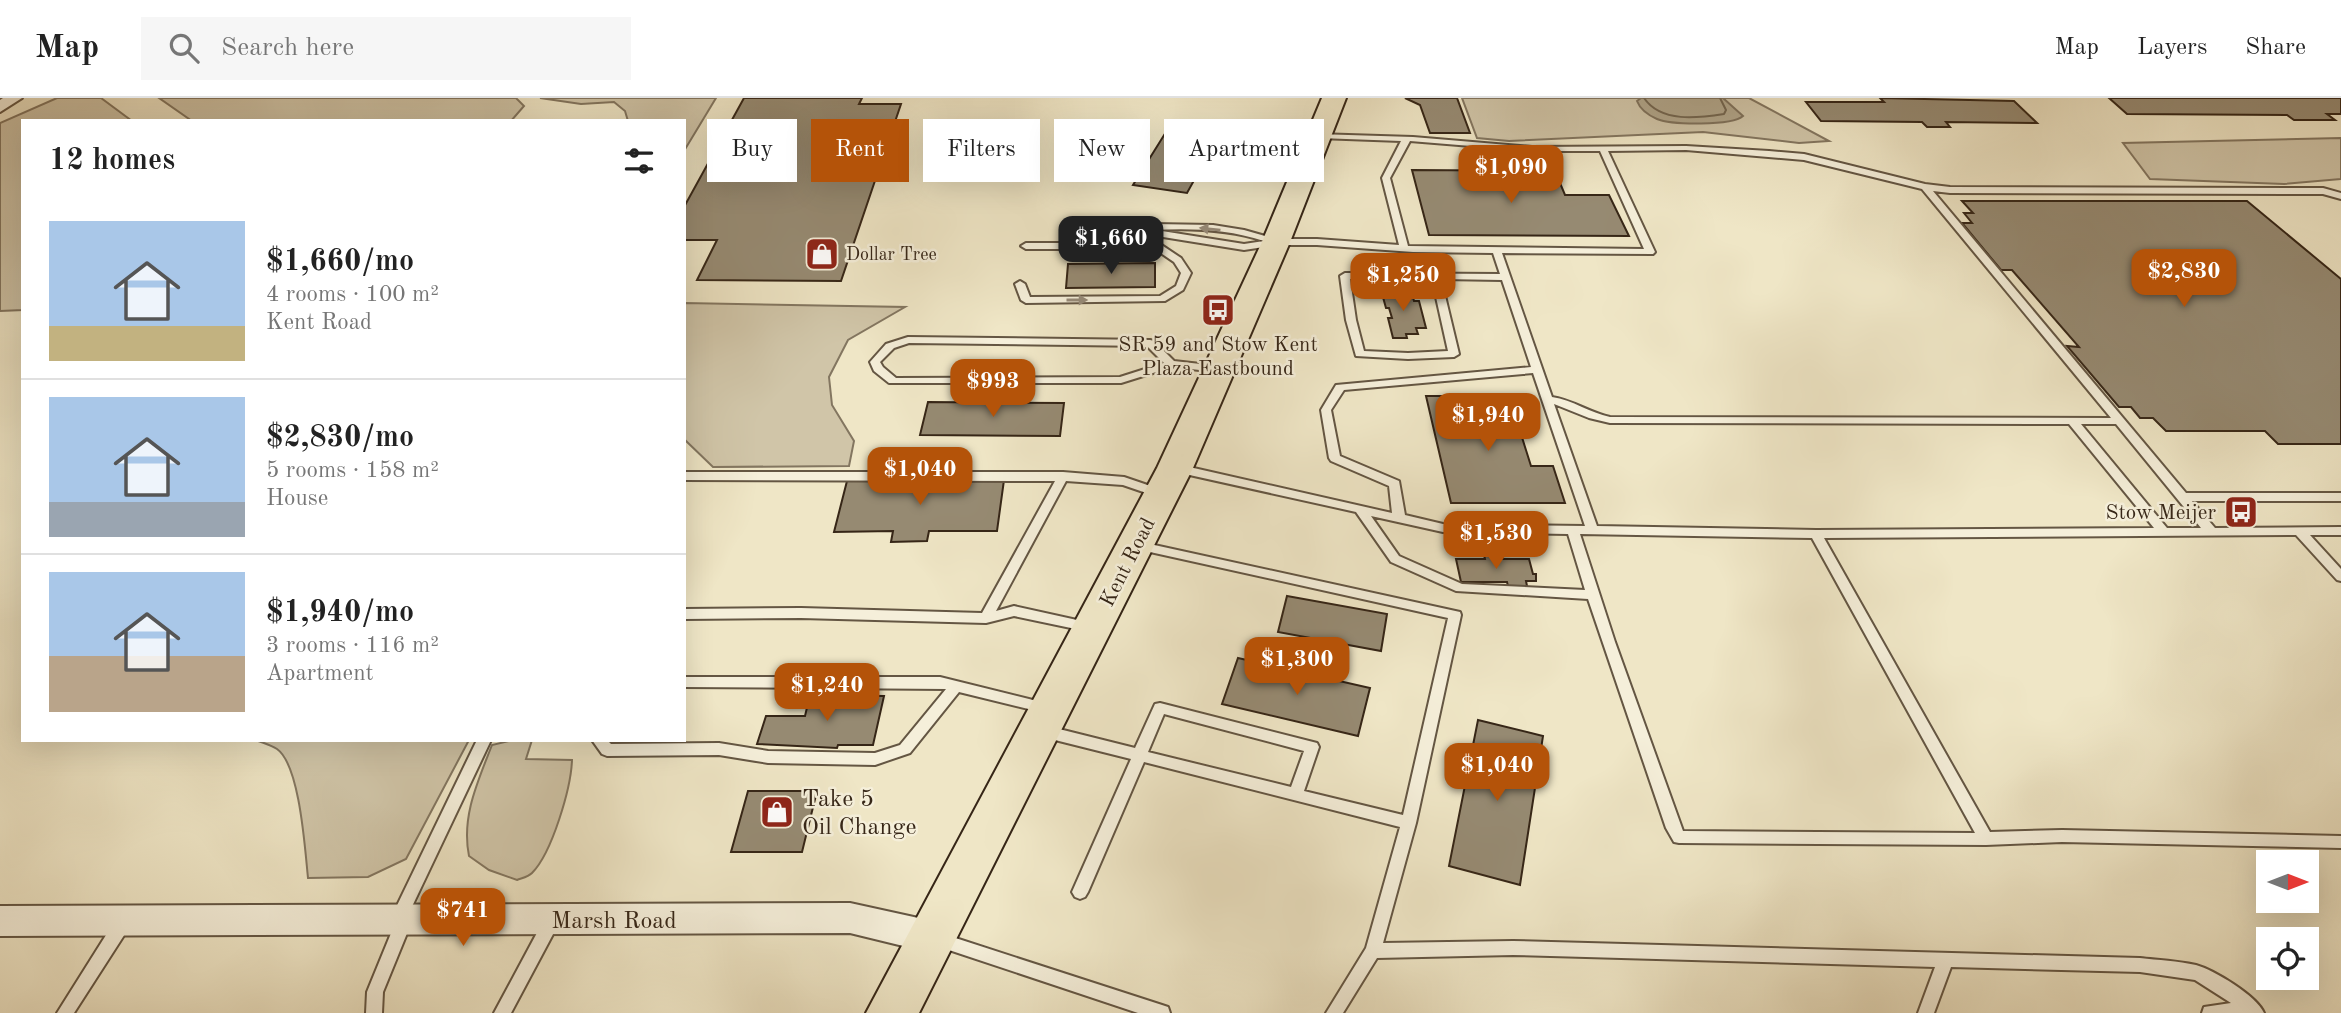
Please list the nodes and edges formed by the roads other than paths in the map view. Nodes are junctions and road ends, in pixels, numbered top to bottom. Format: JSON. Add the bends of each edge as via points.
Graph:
{"nodes":[{"id":1,"x":14,"y":98,"type":"edge"},
{"id":2,"x":1334,"y":98,"type":"edge"},
{"id":3,"x":0,"y":107,"type":"edge"},
{"id":4,"x":1324,"y":123,"type":"edge"},
{"id":5,"x":1324,"y":136,"type":"edge"},
{"id":6,"x":1406,"y":139,"type":"junction"},
{"id":7,"x":1603,"y":149,"type":"junction"},
{"id":8,"x":1300,"y":182,"type":"edge"},
{"id":9,"x":1925,"y":187,"type":"junction"},
{"id":10,"x":2341,"y":196,"type":"edge"},
{"id":11,"x":1161,"y":234,"type":"junction"},
{"id":12,"x":1151,"y":242,"type":"junction"},
{"id":13,"x":1276,"y":242,"type":"junction"},
{"id":14,"x":1026,"y":246,"type":"dead end"},
{"id":15,"x":1404,"y":248,"type":"junction"},
{"id":16,"x":1497,"y":251,"type":"junction"},
{"id":17,"x":1506,"y":276,"type":"junction"},
{"id":18,"x":1436,"y":277,"type":"junction"},
{"id":19,"x":1020,"y":284,"type":"dead end"},
{"id":20,"x":1171,"y":364,"type":"junction"},
{"id":21,"x":1218,"y":369,"type":"junction"},
{"id":22,"x":1537,"y":370,"type":"junction"},
{"id":23,"x":1547,"y":400,"type":"junction"},
{"id":24,"x":2072,"y":421,"type":"junction"},
{"id":25,"x":2119,"y":421,"type":"junction"},
{"id":26,"x":686,"y":476,"type":"edge"},
{"id":27,"x":1063,"y":476,"type":"junction"},
{"id":28,"x":1168,"y":481,"type":"junction"},
{"id":29,"x":2182,"y":497,"type":"junction"},
{"id":30,"x":2341,"y":497,"type":"edge"},
{"id":31,"x":1361,"y":511,"type":"junction"},
{"id":32,"x":1399,"y":519,"type":"junction"},
{"id":33,"x":1573,"y":530,"type":"junction"},
{"id":34,"x":1592,"y":530,"type":"junction"},
{"id":35,"x":2210,"y":530,"type":"junction"},
{"id":36,"x":2163,"y":531,"type":"junction"},
{"id":37,"x":2299,"y":531,"type":"junction"},
{"id":38,"x":2341,"y":531,"type":"edge"},
{"id":39,"x":1816,"y":534,"type":"junction"},
{"id":40,"x":1136,"y":545,"type":"junction"},
{"id":41,"x":2341,"y":577,"type":"edge"},
{"id":42,"x":1593,"y":595,"type":"junction"},
{"id":43,"x":686,"y":614,"type":"edge"},
{"id":44,"x":986,"y":618,"type":"junction"},
{"id":45,"x":1093,"y":628,"type":"junction"},
{"id":46,"x":686,"y":682,"type":"edge"},
{"id":47,"x":956,"y":686,"type":"junction"},
{"id":48,"x":1046,"y":720,"type":"junction"},
{"id":49,"x":483,"y":742,"type":"edge"},
{"id":50,"x":601,"y":742,"type":"edge"},
{"id":51,"x":1139,"y":756,"type":"junction"},
{"id":52,"x":1295,"y":795,"type":"junction"},
{"id":53,"x":1409,"y":823,"type":"junction"},
{"id":54,"x":1986,"y":839,"type":"junction"},
{"id":55,"x":2341,"y":842,"type":"edge"},
{"id":56,"x":1080,"y":892,"type":"dead end"},
{"id":57,"x":0,"y":921,"type":"edge"},
{"id":58,"x":124,"y":921,"type":"junction"},
{"id":59,"x":401,"y":921,"type":"junction"},
{"id":60,"x":552,"y":921,"type":"junction"},
{"id":61,"x":932,"y":937,"type":"junction"},
{"id":62,"x":1373,"y":951,"type":"junction"},
{"id":63,"x":1945,"y":962,"type":"junction"},
{"id":64,"x":2253,"y":1011,"type":"edge"},
{"id":65,"x":65,"y":1013,"type":"edge"},
{"id":66,"x":374,"y":1013,"type":"edge"},
{"id":67,"x":502,"y":1013,"type":"edge"},
{"id":68,"x":892,"y":1013,"type":"edge"},
{"id":69,"x":1163,"y":1013,"type":"edge"},
{"id":70,"x":1334,"y":1013,"type":"edge"},
{"id":71,"x":1926,"y":1013,"type":"edge"},
{"id":72,"x":2210,"y":1013,"type":"edge"}],
"edges":[{"from":1,"to":3,"type":"street"},
{"from":2,"to":4,"type":"main road","name":"Kent Road"},
{"from":5,"to":6,"type":"lane"},
{"from":6,"to":7,"type":"lane","via":[[1532,149]]},
{"from":6,"to":15,"type":"lane","via":[[1385,182]]},
{"from":7,"to":9,"type":"lane","via":[[1686,148],[1804,157]]},
{"from":7,"to":16,"type":"lane","via":[[1650,252]]},
{"from":8,"to":13,"type":"main road","name":"Kent Road"},
{"from":9,"to":10,"type":"lane","via":[[2323,191]]},
{"from":9,"to":25,"type":"lane"},
{"from":11,"to":12,"type":"lane"},
{"from":11,"to":13,"type":"lane","via":[[1244,247]]},
{"from":13,"to":11,"type":"lane","one_way":true,"via":[[1251,233],[1181,225],[1124,228]]},
{"from":12,"to":14,"type":"lane"},
{"from":19,"to":12,"type":"lane","one_way":true,"via":[[1026,300],[1162,299],[1180,288],[1186,273],[1178,260]]},
{"from":13,"to":15,"type":"lane"},
{"from":13,"to":21,"type":"main road","name":"Kent Road"},
{"from":15,"to":16,"type":"lane"},
{"from":16,"to":17,"type":"lane"},
{"from":17,"to":18,"type":"lane"},
{"from":17,"to":22,"type":"lane"},
{"from":18,"to":18,"type":"lane","via":[[1454,354],[1360,354],[1345,276]]},
{"from":20,"to":20,"type":"lane","via":[[1150,343],[908,340],[890,346],[875,362],[893,381],[1121,380]]},
{"from":20,"to":21,"type":"lane"},
{"from":21,"to":28,"type":"main road","name":"Kent Road"},
{"from":22,"to":23,"type":"lane"},
{"from":22,"to":32,"type":"lane","via":[[1340,387],[1326,410],[1335,458],[1395,484]]},
{"from":23,"to":24,"type":"lane","via":[[1564,401],[1594,419],[1610,420]]},
{"from":23,"to":34,"type":"lane"},
{"from":24,"to":25,"type":"lane"},
{"from":24,"to":36,"type":"lane"},
{"from":25,"to":29,"type":"lane"},
{"from":26,"to":27,"type":"lane"},
{"from":27,"to":28,"type":"lane"},
{"from":27,"to":44,"type":"lane"},
{"from":28,"to":31,"type":"lane"},
{"from":28,"to":40,"type":"main road","name":"Kent Road"},
{"from":29,"to":30,"type":"lane"},
{"from":29,"to":35,"type":"lane"},
{"from":31,"to":32,"type":"lane"},
{"from":31,"to":42,"type":"lane","via":[[1395,559],[1440,582],[1460,588]]},
{"from":32,"to":33,"type":"lane","via":[[1443,528]]},
{"from":33,"to":34,"type":"lane"},
{"from":33,"to":42,"type":"lane"},
{"from":34,"to":39,"type":"lane"},
{"from":35,"to":36,"type":"lane"},
{"from":35,"to":37,"type":"lane"},
{"from":36,"to":39,"type":"lane"},
{"from":37,"to":38,"type":"lane"},
{"from":37,"to":41,"type":"lane"},
{"from":39,"to":54,"type":"lane"},
{"from":40,"to":45,"type":"main road","name":"Kent Road"},
{"from":40,"to":53,"type":"lane","via":[[1455,615]]},
{"from":42,"to":54,"type":"lane","via":[[1679,837]]},
{"from":43,"to":44,"type":"lane"},
{"from":44,"to":45,"type":"lane","via":[[1014,611]]},
{"from":45,"to":48,"type":"main road","name":"Kent Road"},
{"from":46,"to":47,"type":"lane","via":[[940,682]]},
{"from":47,"to":48,"type":"lane"},
{"from":47,"to":50,"type":"lane","via":[[905,749],[875,759],[768,757],[719,749],[607,750]]},
{"from":48,"to":51,"type":"lane"},
{"from":48,"to":61,"type":"main road","name":"Kent Road"},
{"from":49,"to":59,"type":"lane"},
{"from":51,"to":52,"type":"lane"},
{"from":51,"to":52,"type":"lane","via":[[1160,708],[1312,747]]},
{"from":51,"to":56,"type":"lane"},
{"from":52,"to":53,"type":"lane"},
{"from":53,"to":62,"type":"lane"},
{"from":54,"to":55,"type":"lane","via":[[2063,836]]},
{"from":57,"to":58,"type":"street","name":"Marsh Road"},
{"from":58,"to":59,"type":"street","name":"Marsh Road"},
{"from":58,"to":65,"type":"lane"},
{"from":59,"to":60,"type":"street","name":"Marsh Road"},
{"from":59,"to":66,"type":"lane","via":[[375,992]]},
{"from":60,"to":61,"type":"street","name":"Marsh Road","via":[[850,918]]},
{"from":60,"to":67,"type":"lane"},
{"from":61,"to":68,"type":"main road","name":"Kent Road"},
{"from":61,"to":69,"type":"lane"},
{"from":62,"to":63,"type":"lane","via":[[1541,949]]},
{"from":62,"to":70,"type":"lane"},
{"from":63,"to":64,"type":"lane","via":[[2140,965],[2197,973],[2230,991]]},
{"from":63,"to":71,"type":"lane"},
{"from":64,"to":72,"type":"lane"}]}
